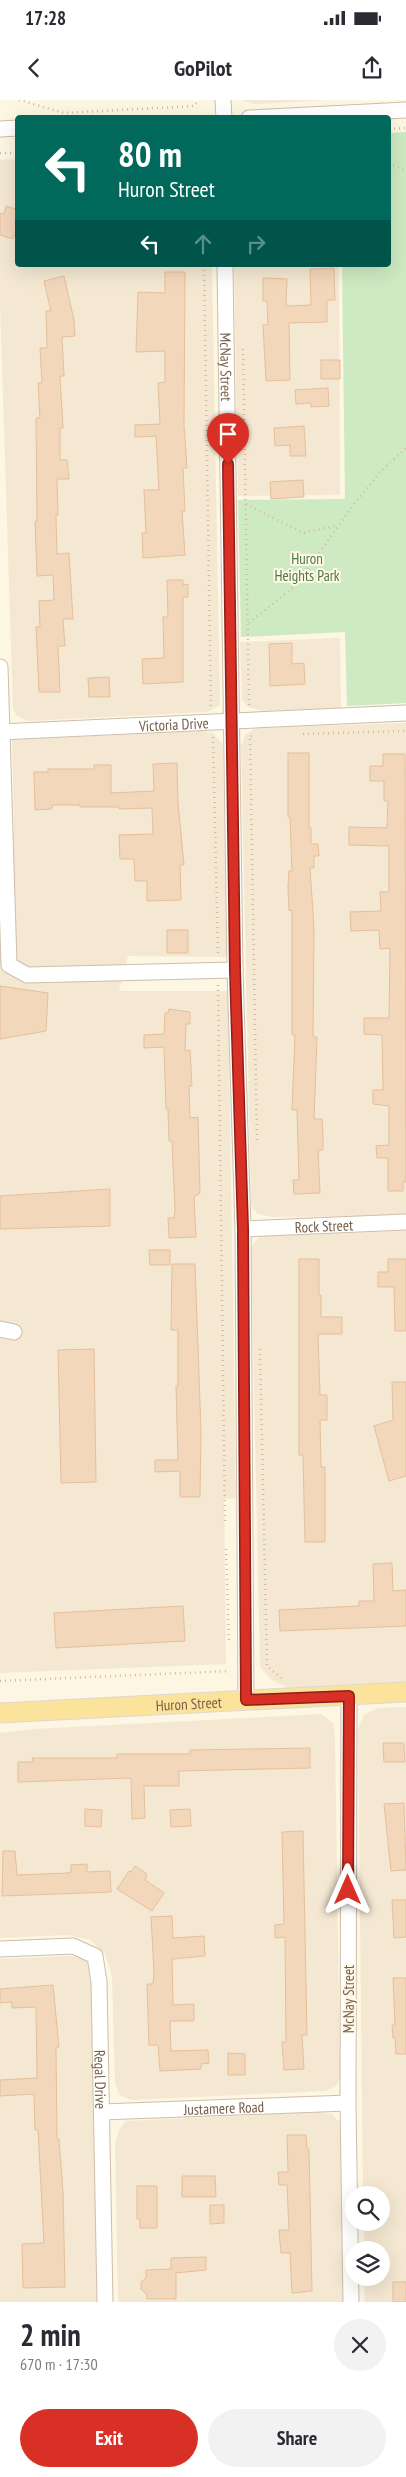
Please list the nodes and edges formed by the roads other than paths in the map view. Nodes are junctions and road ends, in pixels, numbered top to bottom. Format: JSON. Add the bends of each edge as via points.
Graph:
{"nodes":[{"id":1,"x":223,"y":100,"type":"edge"},
{"id":2,"x":406,"y":110,"type":"edge"},
{"id":3,"x":224,"y":115,"type":"edge"},
{"id":4,"x":308,"y":115,"type":"edge"},
{"id":5,"x":15,"y":128,"type":"edge"},
{"id":6,"x":0,"y":129,"type":"edge"},
{"id":7,"x":225,"y":267,"type":"edge"},
{"id":8,"x":0,"y":668,"type":"edge"},
{"id":9,"x":406,"y":713,"type":"edge"},
{"id":10,"x":231,"y":721,"type":"junction"},
{"id":11,"x":1,"y":732,"type":"edge"},
{"id":12,"x":235,"y":970,"type":"junction"},
{"id":13,"x":406,"y":1222,"type":"edge"},
{"id":14,"x":243,"y":1229,"type":"junction"},
{"id":15,"x":406,"y":1692,"type":"edge"},
{"id":16,"x":349,"y":1696,"type":"junction"},
{"id":17,"x":246,"y":1700,"type":"junction"},
{"id":18,"x":0,"y":1713,"type":"edge"},
{"id":19,"x":0,"y":1949,"type":"edge"},
{"id":20,"x":348,"y":2103,"type":"junction"},
{"id":21,"x":102,"y":2112,"type":"junction"},
{"id":22,"x":105,"y":2302,"type":"edge"},
{"id":23,"x":351,"y":2302,"type":"edge"}],
"edges":[{"from":1,"to":3,"type":"street"},
{"from":2,"to":4,"type":"street"},
{"from":5,"to":6,"type":"street"},
{"from":7,"to":10,"type":"street","name":"McNay Street"},
{"from":8,"to":11,"type":"street"},
{"from":9,"to":10,"type":"street","name":"Victoria Drive"},
{"from":10,"to":11,"type":"street","name":"Victoria Drive"},
{"from":10,"to":12,"type":"street","name":"McNay Street"},
{"from":11,"to":12,"type":"street","via":[[9,965],[28,975]]},
{"from":12,"to":14,"type":"street","name":"McNay Street"},
{"from":13,"to":14,"type":"street","name":"Rock Street"},
{"from":14,"to":17,"type":"street","name":"McNay Street"},
{"from":15,"to":16,"type":"main road","name":"Huron Street"},
{"from":16,"to":17,"type":"main road","name":"Huron Street"},
{"from":16,"to":20,"type":"street","name":"McNay Street"},
{"from":17,"to":18,"type":"main road","name":"Huron Street"},
{"from":19,"to":21,"type":"street","name":"Regal Drive","via":[[73,1946],[95,1956],[99,1982]]},
{"from":20,"to":21,"type":"street","name":"Justamere Road"},
{"from":20,"to":23,"type":"street","name":"McNay Street"},
{"from":21,"to":22,"type":"street","name":"Regal Drive"}]}
